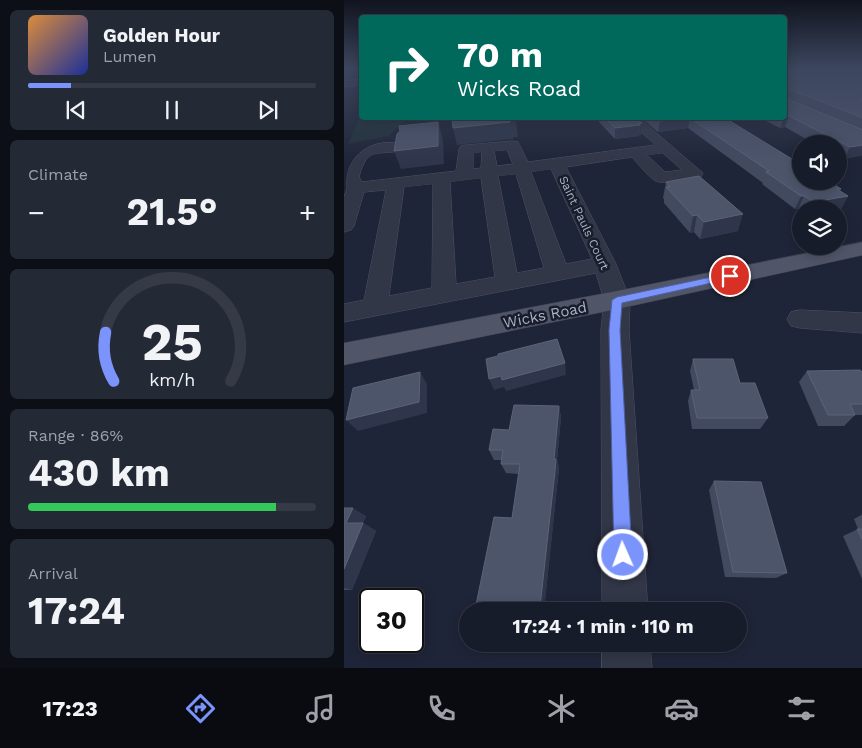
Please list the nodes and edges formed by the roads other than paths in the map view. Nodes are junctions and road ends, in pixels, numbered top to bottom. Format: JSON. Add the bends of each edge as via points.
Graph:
{"nodes":[{"id":1,"x":634,"y":120,"type":"edge"},
{"id":2,"x":398,"y":147,"type":"edge"},
{"id":3,"x":488,"y":147,"type":"junction"},
{"id":4,"x":667,"y":148,"type":"junction"},
{"id":5,"x":636,"y":153,"type":"junction"},
{"id":6,"x":557,"y":164,"type":"junction"},
{"id":7,"x":522,"y":168,"type":"junction"},
{"id":8,"x":489,"y":172,"type":"junction"},
{"id":9,"x":464,"y":175,"type":"junction"},
{"id":10,"x":441,"y":178,"type":"junction"},
{"id":11,"x":396,"y":184,"type":"junction"},
{"id":12,"x":356,"y":188,"type":"junction"},
{"id":13,"x":344,"y":226,"type":"edge"},
{"id":14,"x":862,"y":248,"type":"edge"},
{"id":15,"x":605,"y":264,"type":"junction"},
{"id":16,"x":557,"y":272,"type":"junction"},
{"id":17,"x":507,"y":281,"type":"junction"},
{"id":18,"x":444,"y":294,"type":"junction"},
{"id":19,"x":617,"y":300,"type":"junction"},
{"id":20,"x":375,"y":307,"type":"junction"},
{"id":21,"x":344,"y":313,"type":"edge"},
{"id":22,"x":800,"y":319,"type":"dead end"},
{"id":23,"x":862,"y":323,"type":"edge"},
{"id":24,"x":344,"y":354,"type":"edge"},
{"id":25,"x":625,"y":602,"type":"edge"},
{"id":26,"x":626,"y":652,"type":"edge"},
{"id":27,"x":627,"y":668,"type":"edge"}],
"edges":[{"from":1,"to":4,"type":"street"},
{"from":2,"to":12,"type":"street","via":[[360,155],[350,177]]},
{"from":3,"to":7,"type":"street","via":[[513,144]]},
{"from":3,"to":8,"type":"street"},
{"from":3,"to":9,"type":"street","via":[[466,149]]},
{"from":4,"to":5,"type":"street","name":"Saint Pauls Court"},
{"from":4,"to":5,"type":"street","via":[[695,173],[661,178]]},
{"from":5,"to":6,"type":"street","name":"Saint Pauls Court"},
{"from":6,"to":7,"type":"street"},
{"from":6,"to":15,"type":"street","name":"Saint Pauls Court"},
{"from":7,"to":8,"type":"street"},
{"from":7,"to":16,"type":"street"},
{"from":8,"to":9,"type":"street"},
{"from":8,"to":17,"type":"street"},
{"from":9,"to":10,"type":"street"},
{"from":10,"to":11,"type":"street"},
{"from":10,"to":18,"type":"street"},
{"from":11,"to":12,"type":"street"},
{"from":11,"to":20,"type":"street"},
{"from":12,"to":13,"type":"street"},
{"from":14,"to":19,"type":"main road","name":"Wicks Road"},
{"from":15,"to":16,"type":"street"},
{"from":15,"to":19,"type":"street","name":"Saint Pauls Court"},
{"from":16,"to":17,"type":"street"},
{"from":17,"to":18,"type":"street"},
{"from":18,"to":20,"type":"street"},
{"from":19,"to":24,"type":"main road","name":"Wicks Road"},
{"from":19,"to":25,"type":"street","via":[[615,330]]},
{"from":20,"to":21,"type":"street"},
{"from":22,"to":23,"type":"street"},
{"from":26,"to":27,"type":"street"}]}
